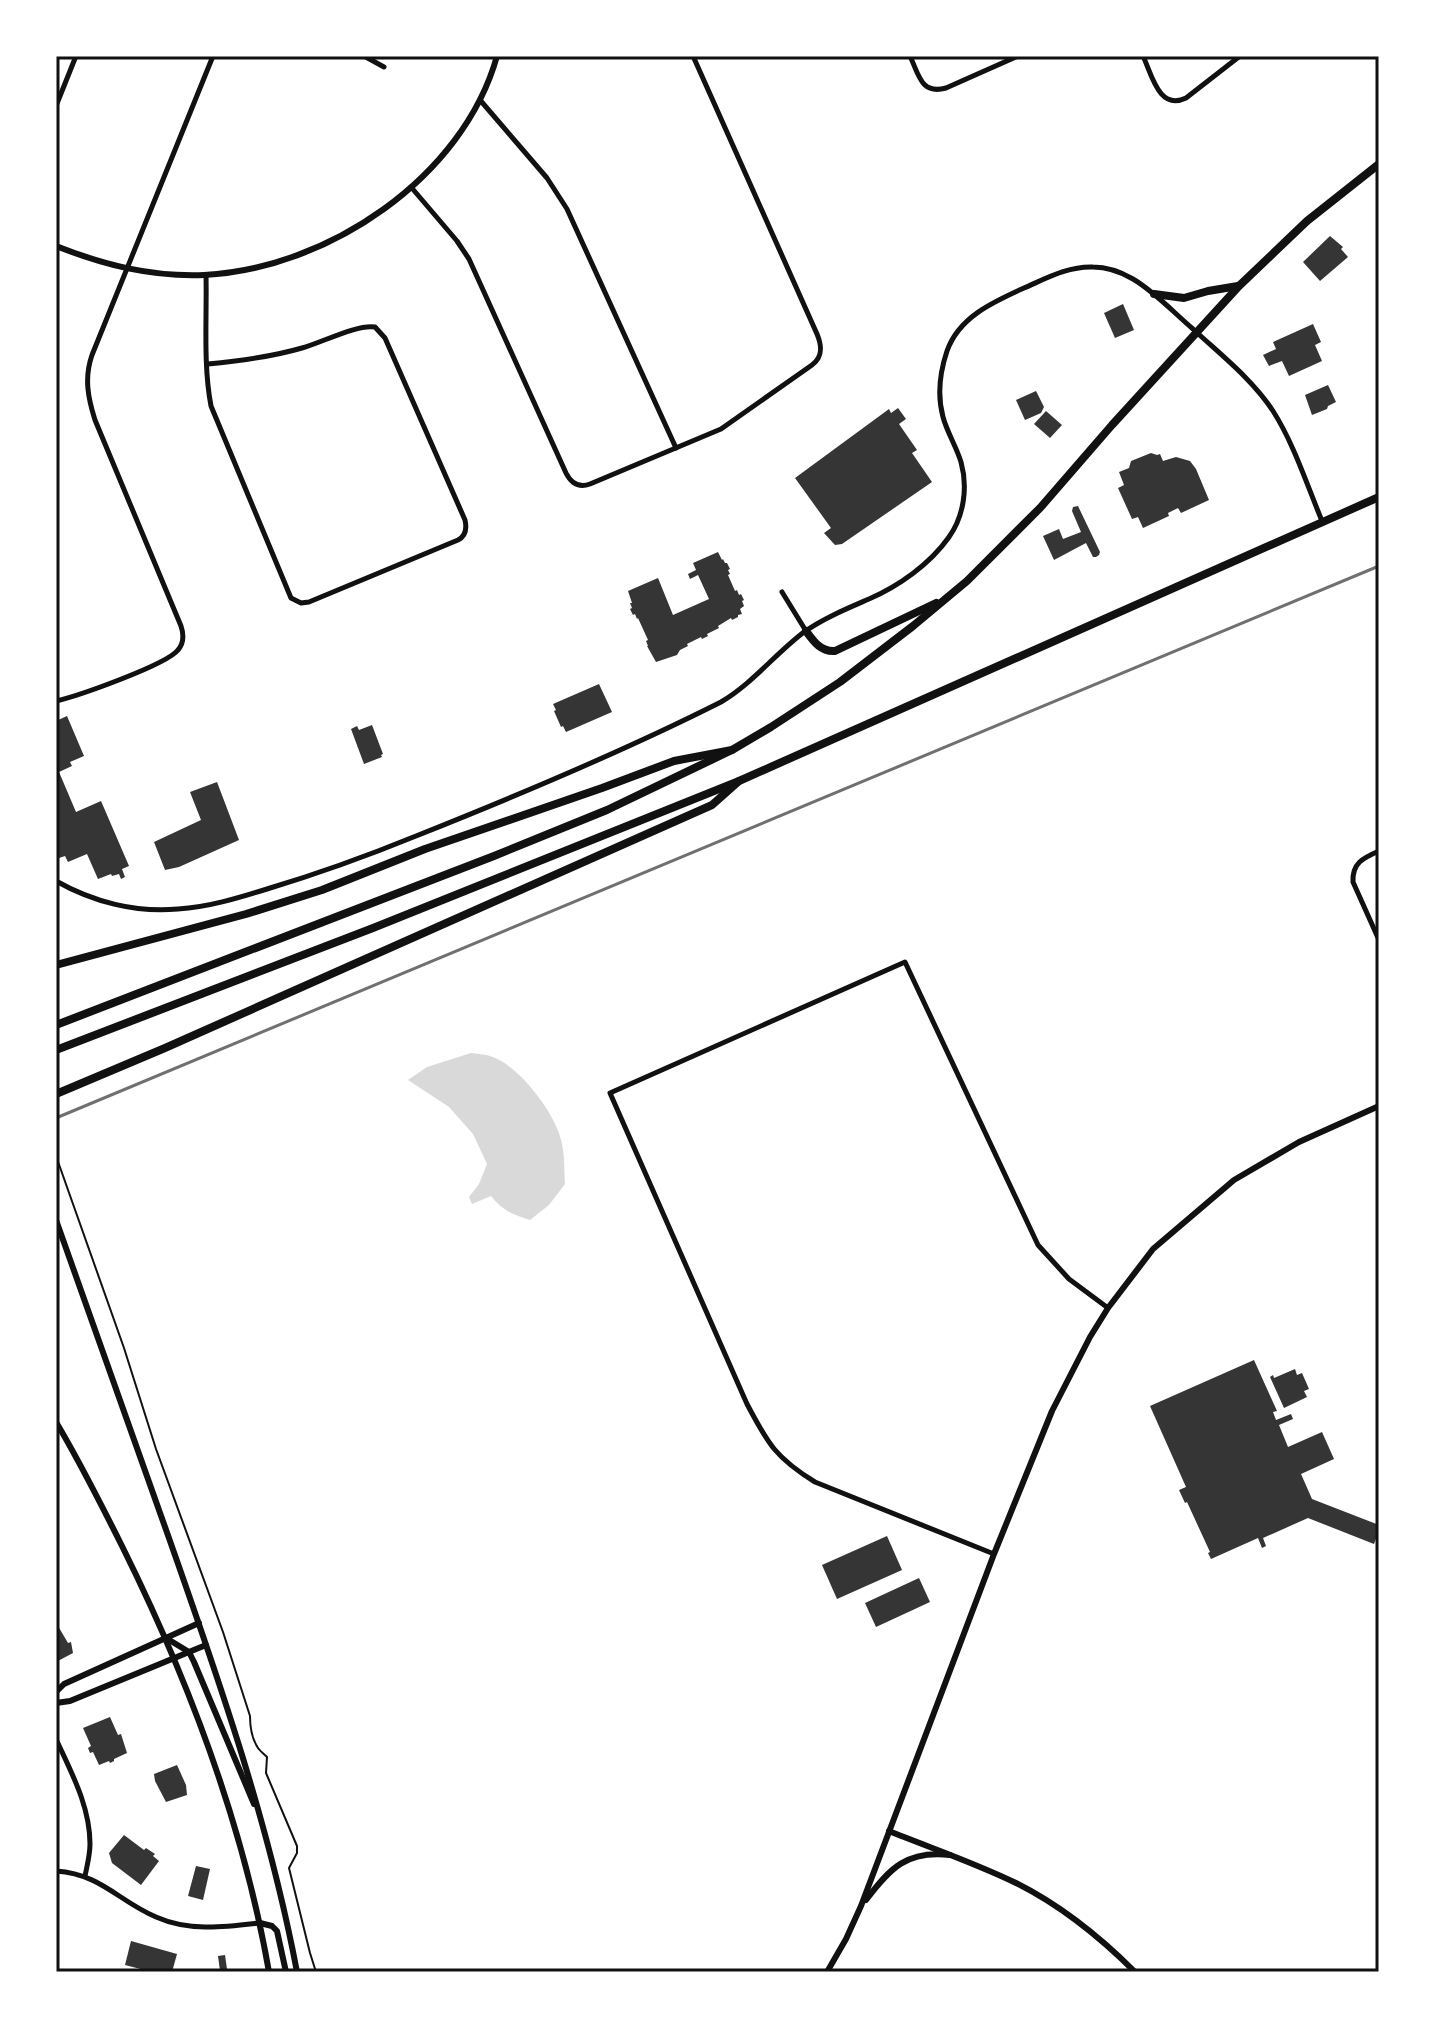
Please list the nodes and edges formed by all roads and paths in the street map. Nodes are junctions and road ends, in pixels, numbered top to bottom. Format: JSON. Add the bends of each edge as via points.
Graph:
{"nodes":[{"id":1,"x":76,"y":56,"type":"edge"},
{"id":2,"x":213,"y":56,"type":"edge"},
{"id":3,"x":364,"y":56,"type":"edge"},
{"id":4,"x":497,"y":56,"type":"edge"},
{"id":5,"x":693,"y":56,"type":"edge"},
{"id":6,"x":910,"y":56,"type":"edge"},
{"id":7,"x":1018,"y":56,"type":"edge"},
{"id":8,"x":1143,"y":56,"type":"edge"},
{"id":9,"x":1240,"y":56,"type":"edge"},
{"id":10,"x":384,"y":67,"type":"dead end"},
{"id":11,"x":480,"y":100,"type":"junction"},
{"id":12,"x":56,"y":106,"type":"edge"},
{"id":13,"x":1379,"y":164,"type":"edge"},
{"id":14,"x":411,"y":187,"type":"junction"},
{"id":15,"x":56,"y":246,"type":"edge"},
{"id":16,"x":127,"y":270,"type":"junction"},
{"id":17,"x":206,"y":275,"type":"junction"},
{"id":18,"x":1239,"y":286,"type":"junction"},
{"id":19,"x":1154,"y":294,"type":"junction"},
{"id":20,"x":1196,"y":332,"type":"junction"},
{"id":21,"x":208,"y":364,"type":"junction"},
{"id":22,"x":676,"y":448,"type":"junction"},
{"id":23,"x":1379,"y":497,"type":"edge"},
{"id":24,"x":1323,"y":522,"type":"junction"},
{"id":25,"x":782,"y":592,"type":"dead end"},
{"id":26,"x":948,"y":597,"type":"junction"},
{"id":27,"x":806,"y":631,"type":"junction"},
{"id":28,"x":56,"y":701,"type":"edge"},
{"id":29,"x":732,"y":750,"type":"junction"},
{"id":30,"x":739,"y":781,"type":"junction"},
{"id":31,"x":1379,"y":851,"type":"edge"},
{"id":32,"x":56,"y":881,"type":"edge"},
{"id":33,"x":1379,"y":940,"type":"edge"},
{"id":34,"x":56,"y":965,"type":"edge"},
{"id":35,"x":56,"y":1025,"type":"edge"},
{"id":36,"x":56,"y":1050,"type":"edge"},
{"id":37,"x":56,"y":1094,"type":"edge"},
{"id":38,"x":1379,"y":1106,"type":"edge"},
{"id":39,"x":56,"y":1156,"type":"edge"},
{"id":40,"x":56,"y":1220,"type":"edge"},
{"id":41,"x":1108,"y":1308,"type":"junction"},
{"id":42,"x":56,"y":1422,"type":"edge"},
{"id":43,"x":56,"y":1434,"type":"edge"},
{"id":44,"x":67,"y":1440,"type":"junction"},
{"id":45,"x":994,"y":1554,"type":"junction"},
{"id":46,"x":199,"y":1623,"type":"junction"},
{"id":47,"x":166,"y":1638,"type":"junction"},
{"id":48,"x":206,"y":1645,"type":"junction"},
{"id":49,"x":189,"y":1652,"type":"junction"},
{"id":50,"x":175,"y":1658,"type":"junction"},
{"id":51,"x":56,"y":1692,"type":"edge"},
{"id":52,"x":56,"y":1703,"type":"edge"},
{"id":53,"x":56,"y":1739,"type":"edge"},
{"id":54,"x":889,"y":1831,"type":"junction"},
{"id":55,"x":266,"y":1832,"type":"junction"},
{"id":56,"x":950,"y":1855,"type":"junction"},
{"id":57,"x":56,"y":1871,"type":"edge"},
{"id":58,"x":85,"y":1876,"type":"junction"},
{"id":59,"x":861,"y":1906,"type":"junction"},
{"id":60,"x":260,"y":1923,"type":"junction"},
{"id":61,"x":269,"y":1972,"type":"edge"},
{"id":62,"x":286,"y":1972,"type":"edge"},
{"id":63,"x":297,"y":1972,"type":"edge"},
{"id":64,"x":316,"y":1972,"type":"edge"},
{"id":65,"x":827,"y":1972,"type":"edge"},
{"id":66,"x":1135,"y":1972,"type":"edge"}],
"edges":[{"from":1,"to":12,"type":"street"},
{"from":2,"to":16,"type":"street"},
{"from":3,"to":10,"type":"street"},
{"from":4,"to":11,"type":"main road"},
{"from":5,"to":22,"type":"street","via":[[821,346],[812,365],[726,426]]},
{"from":6,"to":7,"type":"street","via":[[921,80],[934,91]]},
{"from":8,"to":9,"type":"street","via":[[1160,93],[1177,102]]},
{"from":11,"to":14,"type":"main road"},
{"from":11,"to":22,"type":"street","via":[[561,199]]},
{"from":13,"to":18,"type":"highway","via":[[1307,221]]},
{"from":14,"to":17,"type":"main road","via":[[326,244],[266,265]]},
{"from":14,"to":22,"type":"street","via":[[469,259],[568,477],[577,485],[590,484]]},
{"from":15,"to":16,"type":"main road"},
{"from":16,"to":17,"type":"main road"},
{"from":16,"to":28,"type":"street","via":[[89,364],[88,392],[183,639],[166,660]]},
{"from":17,"to":21,"type":"street"},
{"from":18,"to":19,"type":"highway","via":[[1184,298]]},
{"from":18,"to":20,"type":"highway"},
{"from":19,"to":20,"type":"street"},
{"from":19,"to":27,"type":"street","via":[[1116,271],[1080,267],[973,315],[948,347],[939,389],[943,418],[963,469],[964,499],[956,525],[938,550],[909,575]]},
{"from":20,"to":24,"type":"street","via":[[1251,382],[1275,414]]},
{"from":20,"to":26,"type":"highway","via":[[1040,508]]},
{"from":21,"to":21,"type":"street","via":[[218,426],[296,601],[309,602],[458,540],[465,532],[465,520],[385,338],[375,327],[273,356]]},
{"from":23,"to":24,"type":"highway"},
{"from":24,"to":30,"type":"highway"},
{"from":25,"to":27,"type":"street"},
{"from":26,"to":27,"type":"highway","via":[[835,651],[822,648]]},
{"from":26,"to":29,"type":"highway","via":[[830,689]]},
{"from":27,"to":32,"type":"street","via":[[740,690],[707,710],[520,793],[296,880],[223,902],[173,910],[117,905]]},
{"from":29,"to":34,"type":"highway","via":[[674,761],[322,890]]},
{"from":29,"to":35,"type":"highway","via":[[508,851]]},
{"from":30,"to":36,"type":"highway"},
{"from":30,"to":37,"type":"highway","via":[[712,805]]},
{"from":31,"to":33,"type":"street","via":[[1355,865],[1353,882]]},
{"from":38,"to":41,"type":"main road","via":[[1299,1142],[1234,1180],[1153,1249]]},
{"from":39,"to":64,"type":"path","via":[[228,1648],[255,1741],[267,1757],[266,1773],[297,1846],[289,1868]]},
{"from":40,"to":46,"type":"main road"},
{"from":41,"to":45,"type":"main road","via":[[1052,1411]]},
{"from":41,"to":45,"type":"street","via":[[1073,1282],[1038,1245],[905,962],[610,1093],[747,1404],[774,1451],[815,1482]]},
{"from":42,"to":44,"type":"main road"},
{"from":43,"to":44,"type":"street"},
{"from":44,"to":47,"type":"main road"},
{"from":45,"to":54,"type":"main road"},
{"from":46,"to":47,"type":"main road"},
{"from":46,"to":48,"type":"main road"},
{"from":47,"to":49,"type":"main road"},
{"from":47,"to":50,"type":"main road"},
{"from":47,"to":51,"type":"main road"},
{"from":48,"to":49,"type":"main road"},
{"from":48,"to":55,"type":"main road"},
{"from":49,"to":50,"type":"main road"},
{"from":49,"to":55,"type":"main road"},
{"from":50,"to":52,"type":"main road"},
{"from":50,"to":60,"type":"main road","via":[[224,1789]]},
{"from":53,"to":58,"type":"street","via":[[88,1820]]},
{"from":54,"to":56,"type":"main road"},
{"from":54,"to":59,"type":"main road"},
{"from":55,"to":63,"type":"main road"},
{"from":56,"to":59,"type":"main road","via":[[906,1860]]},
{"from":56,"to":66,"type":"main road","via":[[1017,1884],[1066,1913]]},
{"from":57,"to":58,"type":"street"},
{"from":58,"to":60,"type":"street","via":[[172,1922],[215,1928]]},
{"from":59,"to":65,"type":"main road"},
{"from":60,"to":61,"type":"main road"},
{"from":60,"to":62,"type":"main road","via":[[277,1931]]}]}
